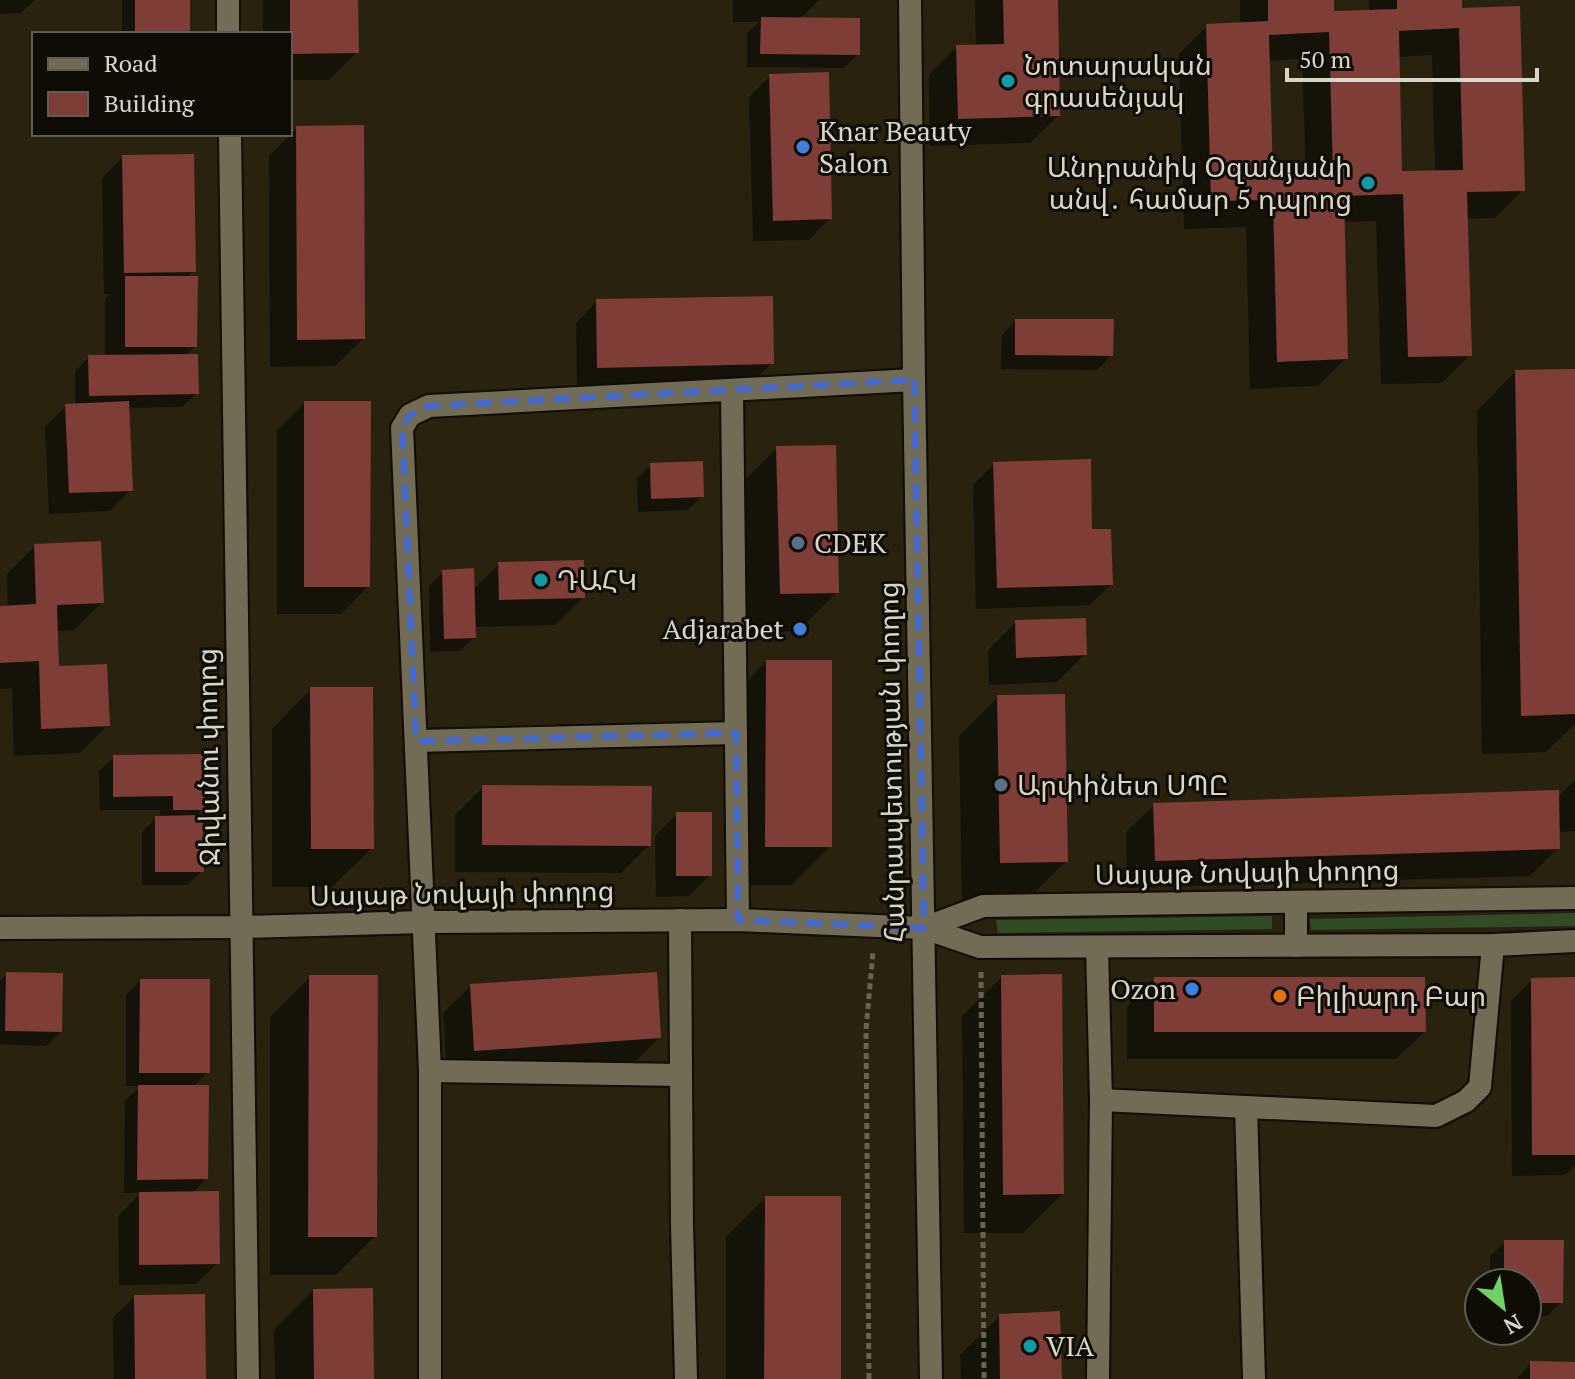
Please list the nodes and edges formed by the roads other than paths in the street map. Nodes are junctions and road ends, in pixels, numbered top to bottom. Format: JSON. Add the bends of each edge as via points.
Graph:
{"nodes":[{"id":1,"x":228,"y":0,"type":"edge"},
{"id":2,"x":910,"y":0,"type":"edge"},
{"id":3,"x":228,"y":32,"type":"edge"},
{"id":4,"x":230,"y":136,"type":"edge"},
{"id":5,"x":914,"y":380,"type":"junction"},
{"id":6,"x":732,"y":390,"type":"junction"},
{"id":7,"x":736,"y":733,"type":"junction"},
{"id":8,"x":416,"y":741,"type":"junction"},
{"id":9,"x":1575,"y":898,"type":"edge"},
{"id":10,"x":1296,"y":902,"type":"junction"},
{"id":11,"x":680,"y":920,"type":"junction"},
{"id":12,"x":738,"y":920,"type":"junction"},
{"id":13,"x":424,"y":922,"type":"junction"},
{"id":14,"x":241,"y":927,"type":"junction"},
{"id":15,"x":0,"y":928,"type":"edge"},
{"id":16,"x":924,"y":928,"type":"junction"},
{"id":17,"x":1575,"y":941,"type":"edge"},
{"id":18,"x":1493,"y":945,"type":"junction"},
{"id":19,"x":1296,"y":946,"type":"junction"},
{"id":20,"x":1097,"y":947,"type":"junction"},
{"id":21,"x":430,"y":1071,"type":"junction"},
{"id":22,"x":681,"y":1075,"type":"junction"},
{"id":23,"x":1101,"y":1100,"type":"junction"},
{"id":24,"x":1246,"y":1107,"type":"junction"},
{"id":25,"x":248,"y":1379,"type":"edge"},
{"id":26,"x":430,"y":1379,"type":"edge"},
{"id":27,"x":686,"y":1379,"type":"edge"},
{"id":28,"x":931,"y":1379,"type":"edge"},
{"id":29,"x":1098,"y":1379,"type":"edge"},
{"id":30,"x":1254,"y":1379,"type":"edge"}],
"edges":[{"from":1,"to":3,"type":"street"},
{"from":2,"to":5,"type":"street","name":"Հանրապետության փողոց"},
{"from":4,"to":14,"type":"street","name":"Ջիվանու փողոց"},
{"from":5,"to":6,"type":"street"},
{"from":5,"to":16,"type":"street","name":"Հանրապետության փողոց"},
{"from":6,"to":7,"type":"street"},
{"from":6,"to":8,"type":"street","via":[[429,406],[410,415],[402,428]]},
{"from":7,"to":8,"type":"street"},
{"from":7,"to":12,"type":"street"},
{"from":8,"to":13,"type":"street"},
{"from":9,"to":10,"type":"street","name":"Սայաթ Նովայի փողոց"},
{"from":10,"to":16,"type":"street","name":"Սայաթ Նովայի փողոց","via":[[983,906]]},
{"from":10,"to":19,"type":"street"},
{"from":11,"to":12,"type":"street","name":"Սայաթ Նովայի փողոց"},
{"from":11,"to":13,"type":"street","name":"Սայաթ Նովայի փողոց"},
{"from":11,"to":22,"type":"street"},
{"from":12,"to":16,"type":"street","name":"Սայաթ Նովայի փողոց"},
{"from":13,"to":14,"type":"street","name":"Սայաթ Նովայի փողոց"},
{"from":13,"to":21,"type":"street"},
{"from":14,"to":15,"type":"street","name":"Սայաթ Նովայի փողոց"},
{"from":14,"to":25,"type":"street","name":"Ջիվանու փողոց"},
{"from":16,"to":20,"type":"street","name":"Սայաթ Նովայի փողոց","via":[[980,947]]},
{"from":16,"to":28,"type":"street","name":"Հանրապետության փողոց"},
{"from":17,"to":18,"type":"street","name":"Սայաթ Նովայի փողոց"},
{"from":18,"to":19,"type":"street","name":"Սայաթ Նովայի փողոց"},
{"from":18,"to":24,"type":"street","via":[[1480,1087],[1466,1101],[1436,1116]]},
{"from":19,"to":20,"type":"street","name":"Սայաթ Նովայի փողոց"},
{"from":20,"to":23,"type":"street"},
{"from":21,"to":22,"type":"street"},
{"from":21,"to":26,"type":"street"},
{"from":22,"to":27,"type":"street"},
{"from":23,"to":24,"type":"street"},
{"from":23,"to":29,"type":"street"},
{"from":24,"to":30,"type":"street"}]}
